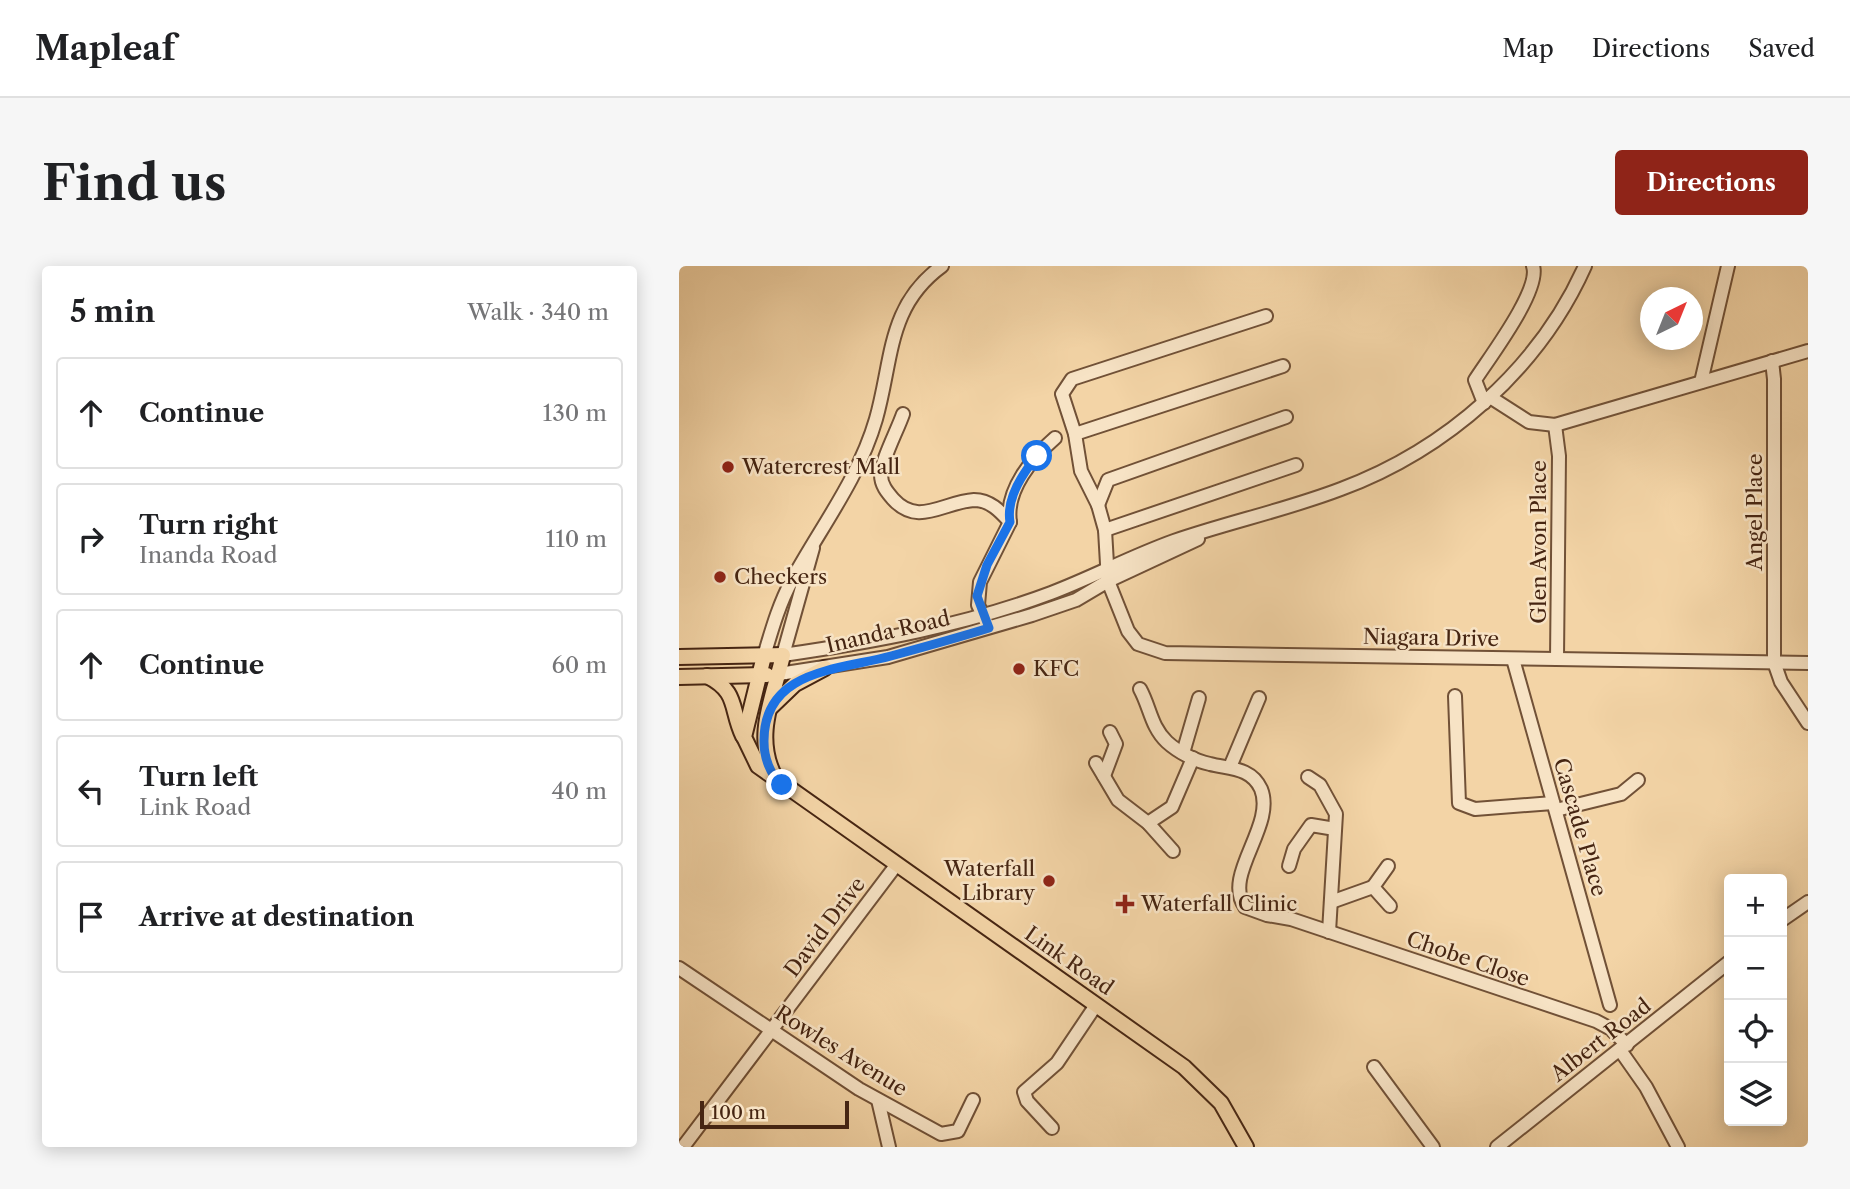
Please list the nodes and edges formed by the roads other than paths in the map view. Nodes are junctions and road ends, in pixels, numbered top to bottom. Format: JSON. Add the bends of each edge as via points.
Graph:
{"nodes":[{"id":1,"x":942,"y":266,"type":"edge"},
{"id":2,"x":1533,"y":266,"type":"edge"},
{"id":3,"x":1585,"y":266,"type":"edge"},
{"id":4,"x":1728,"y":266,"type":"edge"},
{"id":5,"x":1266,"y":316,"type":"dead end"},
{"id":6,"x":1808,"y":351,"type":"edge"},
{"id":7,"x":1772,"y":361,"type":"junction"},
{"id":8,"x":1283,"y":366,"type":"dead end"},
{"id":9,"x":1701,"y":382,"type":"junction"},
{"id":10,"x":1487,"y":400,"type":"junction"},
{"id":11,"x":903,"y":414,"type":"dead end"},
{"id":12,"x":1286,"y":417,"type":"dead end"},
{"id":13,"x":1555,"y":425,"type":"junction"},
{"id":14,"x":1075,"y":434,"type":"junction"},
{"id":15,"x":1055,"y":438,"type":"dead end"},
{"id":16,"x":1296,"y":465,"type":"dead end"},
{"id":17,"x":1098,"y":505,"type":"junction"},
{"id":18,"x":1010,"y":522,"type":"junction"},
{"id":19,"x":1105,"y":530,"type":"junction"},
{"id":20,"x":813,"y":548,"type":"junction"},
{"id":21,"x":1108,"y":574,"type":"junction"},
{"id":22,"x":983,"y":614,"type":"junction"},
{"id":23,"x":989,"y":628,"type":"junction"},
{"id":24,"x":783,"y":655,"type":"junction"},
{"id":25,"x":764,"y":656,"type":"junction"},
{"id":26,"x":679,"y":657,"type":"edge"},
{"id":27,"x":1513,"y":659,"type":"junction"},
{"id":28,"x":1557,"y":659,"type":"junction"},
{"id":29,"x":1774,"y":662,"type":"junction"},
{"id":30,"x":1808,"y":663,"type":"edge"},
{"id":31,"x":825,"y":668,"type":"junction"},
{"id":32,"x":779,"y":674,"type":"junction"},
{"id":33,"x":761,"y":675,"type":"junction"},
{"id":34,"x":707,"y":676,"type":"junction"},
{"id":35,"x":679,"y":677,"type":"edge"},
{"id":36,"x":1140,"y":690,"type":"dead end"},
{"id":37,"x":1455,"y":696,"type":"dead end"},
{"id":38,"x":1199,"y":698,"type":"dead end"},
{"id":39,"x":1259,"y":698,"type":"dead end"},
{"id":40,"x":769,"y":709,"type":"junction"},
{"id":41,"x":1808,"y":723,"type":"edge"},
{"id":42,"x":1110,"y":732,"type":"dead end"},
{"id":43,"x":746,"y":743,"type":"junction"},
{"id":44,"x":764,"y":748,"type":"junction"},
{"id":45,"x":1188,"y":756,"type":"junction"},
{"id":46,"x":1097,"y":763,"type":"dead end"},
{"id":47,"x":1230,"y":767,"type":"junction"},
{"id":48,"x":1104,"y":776,"type":"junction"},
{"id":49,"x":1308,"y":777,"type":"dead end"},
{"id":50,"x":1638,"y":780,"type":"dead end"},
{"id":51,"x":777,"y":781,"type":"junction"},
{"id":52,"x":1555,"y":806,"type":"junction"},
{"id":53,"x":1148,"y":823,"type":"junction"},
{"id":54,"x":1335,"y":829,"type":"junction"},
{"id":55,"x":1173,"y":851,"type":"dead end"},
{"id":56,"x":897,"y":864,"type":"junction"},
{"id":57,"x":1289,"y":866,"type":"dead end"},
{"id":58,"x":1388,"y":866,"type":"dead end"},
{"id":59,"x":1373,"y":887,"type":"junction"},
{"id":60,"x":1331,"y":902,"type":"junction"},
{"id":61,"x":1808,"y":902,"type":"edge"},
{"id":62,"x":1390,"y":906,"type":"dead end"},
{"id":63,"x":1787,"y":917,"type":"edge"},
{"id":64,"x":1329,"y":932,"type":"junction"},
{"id":65,"x":1724,"y":966,"type":"edge"},
{"id":66,"x":679,"y":968,"type":"edge"},
{"id":67,"x":1096,"y":1005,"type":"junction"},
{"id":68,"x":1610,"y":1005,"type":"dead end"},
{"id":69,"x":771,"y":1032,"type":"junction"},
{"id":70,"x":1623,"y":1048,"type":"junction"},
{"id":71,"x":1374,"y":1067,"type":"dead end"},
{"id":72,"x":878,"y":1100,"type":"junction"},
{"id":73,"x":973,"y":1100,"type":"dead end"},
{"id":74,"x":1052,"y":1128,"type":"dead end"},
{"id":75,"x":683,"y":1147,"type":"edge"},
{"id":76,"x":889,"y":1147,"type":"edge"},
{"id":77,"x":1246,"y":1147,"type":"edge"},
{"id":78,"x":1433,"y":1147,"type":"edge"},
{"id":79,"x":1497,"y":1147,"type":"edge"},
{"id":80,"x":1678,"y":1147,"type":"edge"}],
"edges":[{"from":1,"to":20,"type":"street","via":[[905,304],[868,443]]},
{"from":2,"to":10,"type":"street","via":[[1526,299],[1475,380]]},
{"from":3,"to":10,"type":"street","name":"Inanda Road","via":[[1553,324]]},
{"from":4,"to":9,"type":"street"},
{"from":5,"to":14,"type":"street","name":"Niagara Drive","via":[[1072,379],[1062,394]]},
{"from":6,"to":7,"type":"street"},
{"from":7,"to":9,"type":"street"},
{"from":7,"to":29,"type":"street","name":"Angel Place"},
{"from":8,"to":14,"type":"street"},
{"from":9,"to":13,"type":"street"},
{"from":10,"to":13,"type":"street","via":[[1529,422]]},
{"from":10,"to":21,"type":"street","name":"Inanda Road","via":[[1455,428],[1386,470],[1340,490],[1177,540]]},
{"from":11,"to":18,"type":"street","via":[[880,474],[893,499],[919,515],[974,500],[988,502]]},
{"from":12,"to":17,"type":"street","via":[[1108,480]]},
{"from":13,"to":28,"type":"street","name":"Glen Avon Place","via":[[1559,456]]},
{"from":14,"to":17,"type":"street","name":"Niagara Drive","via":[[1081,471]]},
{"from":15,"to":18,"type":"street","via":[[1019,482],[1008,513]]},
{"from":16,"to":19,"type":"street"},
{"from":17,"to":19,"type":"street","name":"Niagara Drive"},
{"from":18,"to":22,"type":"street","via":[[980,582],[977,596]]},
{"from":19,"to":21,"type":"street","name":"Niagara Drive"},
{"from":20,"to":24,"type":"street"},
{"from":20,"to":25,"type":"street","via":[[781,601]]},
{"from":21,"to":22,"type":"street","name":"Inanda Road"},
{"from":21,"to":23,"type":"street","name":"Inanda Road","via":[[1076,600]]},
{"from":21,"to":27,"type":"street","name":"Niagara Drive","via":[[1128,631],[1138,644],[1165,653]]},
{"from":22,"to":23,"type":"street"},
{"from":22,"to":24,"type":"street","name":"Inanda Road","via":[[869,641]]},
{"from":23,"to":31,"type":"street","name":"Inanda Road","via":[[888,657]]},
{"from":24,"to":25,"type":"main road","name":"Inanda Road"},
{"from":24,"to":32,"type":"main road"},
{"from":25,"to":26,"type":"main road","name":"Inanda Road"},
{"from":25,"to":33,"type":"main road"},
{"from":27,"to":28,"type":"street","name":"Niagara Drive"},
{"from":27,"to":52,"type":"street","name":"Cascade Place"},
{"from":28,"to":29,"type":"street","name":"Niagara Drive"},
{"from":29,"to":30,"type":"street","name":"Niagara Drive"},
{"from":29,"to":41,"type":"street","via":[[1781,682]]},
{"from":31,"to":32,"type":"street","name":"Inanda Road"},
{"from":31,"to":40,"type":"main road","via":[[795,684]]},
{"from":32,"to":33,"type":"main road","name":"Inanda Road"},
{"from":32,"to":40,"type":"main road"},
{"from":33,"to":34,"type":"main road","name":"Inanda Road"},
{"from":33,"to":43,"type":"main road"},
{"from":34,"to":35,"type":"main road","name":"Inanda Road"},
{"from":34,"to":43,"type":"main road","via":[[731,695]]},
{"from":36,"to":45,"type":"street","via":[[1155,726],[1168,743]]},
{"from":37,"to":52,"type":"street","via":[[1459,803],[1475,809]]},
{"from":38,"to":45,"type":"street"},
{"from":39,"to":47,"type":"street"},
{"from":40,"to":44,"type":"main road"},
{"from":42,"to":48,"type":"street","via":[[1116,744]]},
{"from":43,"to":44,"type":"main road"},
{"from":43,"to":51,"type":"main road","name":"Link Road","via":[[758,766]]},
{"from":44,"to":51,"type":"main road"},
{"from":45,"to":47,"type":"street"},
{"from":45,"to":53,"type":"street","via":[[1172,807]]},
{"from":46,"to":48,"type":"street"},
{"from":47,"to":64,"type":"street","name":"Chobe Close","via":[[1253,777],[1263,799],[1252,850],[1238,884],[1240,899],[1253,911]]},
{"from":48,"to":53,"type":"street","via":[[1127,809]]},
{"from":49,"to":54,"type":"street","via":[[1330,799]]},
{"from":50,"to":52,"type":"street","via":[[1621,794]]},
{"from":51,"to":56,"type":"main road","name":"Link Road"},
{"from":52,"to":68,"type":"street","name":"Cascade Place"},
{"from":53,"to":55,"type":"street"},
{"from":54,"to":57,"type":"street","via":[[1311,825],[1294,849]]},
{"from":54,"to":60,"type":"street"},
{"from":56,"to":67,"type":"main road","name":"Link Road"},
{"from":56,"to":69,"type":"street","name":"David Drive"},
{"from":58,"to":59,"type":"street"},
{"from":59,"to":60,"type":"street"},
{"from":59,"to":62,"type":"street"},
{"from":60,"to":64,"type":"street"},
{"from":61,"to":63,"type":"street"},
{"from":64,"to":70,"type":"street","name":"Chobe Close","via":[[1596,1021],[1611,1029]]},
{"from":65,"to":70,"type":"street","name":"Albert Road"},
{"from":66,"to":69,"type":"street","name":"Rowles Avenue"},
{"from":67,"to":74,"type":"street","via":[[1057,1063],[1024,1092]]},
{"from":67,"to":77,"type":"main road","name":"Link Road","via":[[1209,1089]]},
{"from":69,"to":72,"type":"street","name":"Rowles Avenue"},
{"from":69,"to":75,"type":"street","name":"David Drive"},
{"from":70,"to":79,"type":"street","name":"Albert Road"},
{"from":70,"to":80,"type":"street","name":"Chobe Close"},
{"from":71,"to":78,"type":"street"},
{"from":72,"to":73,"type":"street","name":"Rowles Avenue","via":[[948,1135],[961,1127]]},
{"from":72,"to":76,"type":"street"}]}
